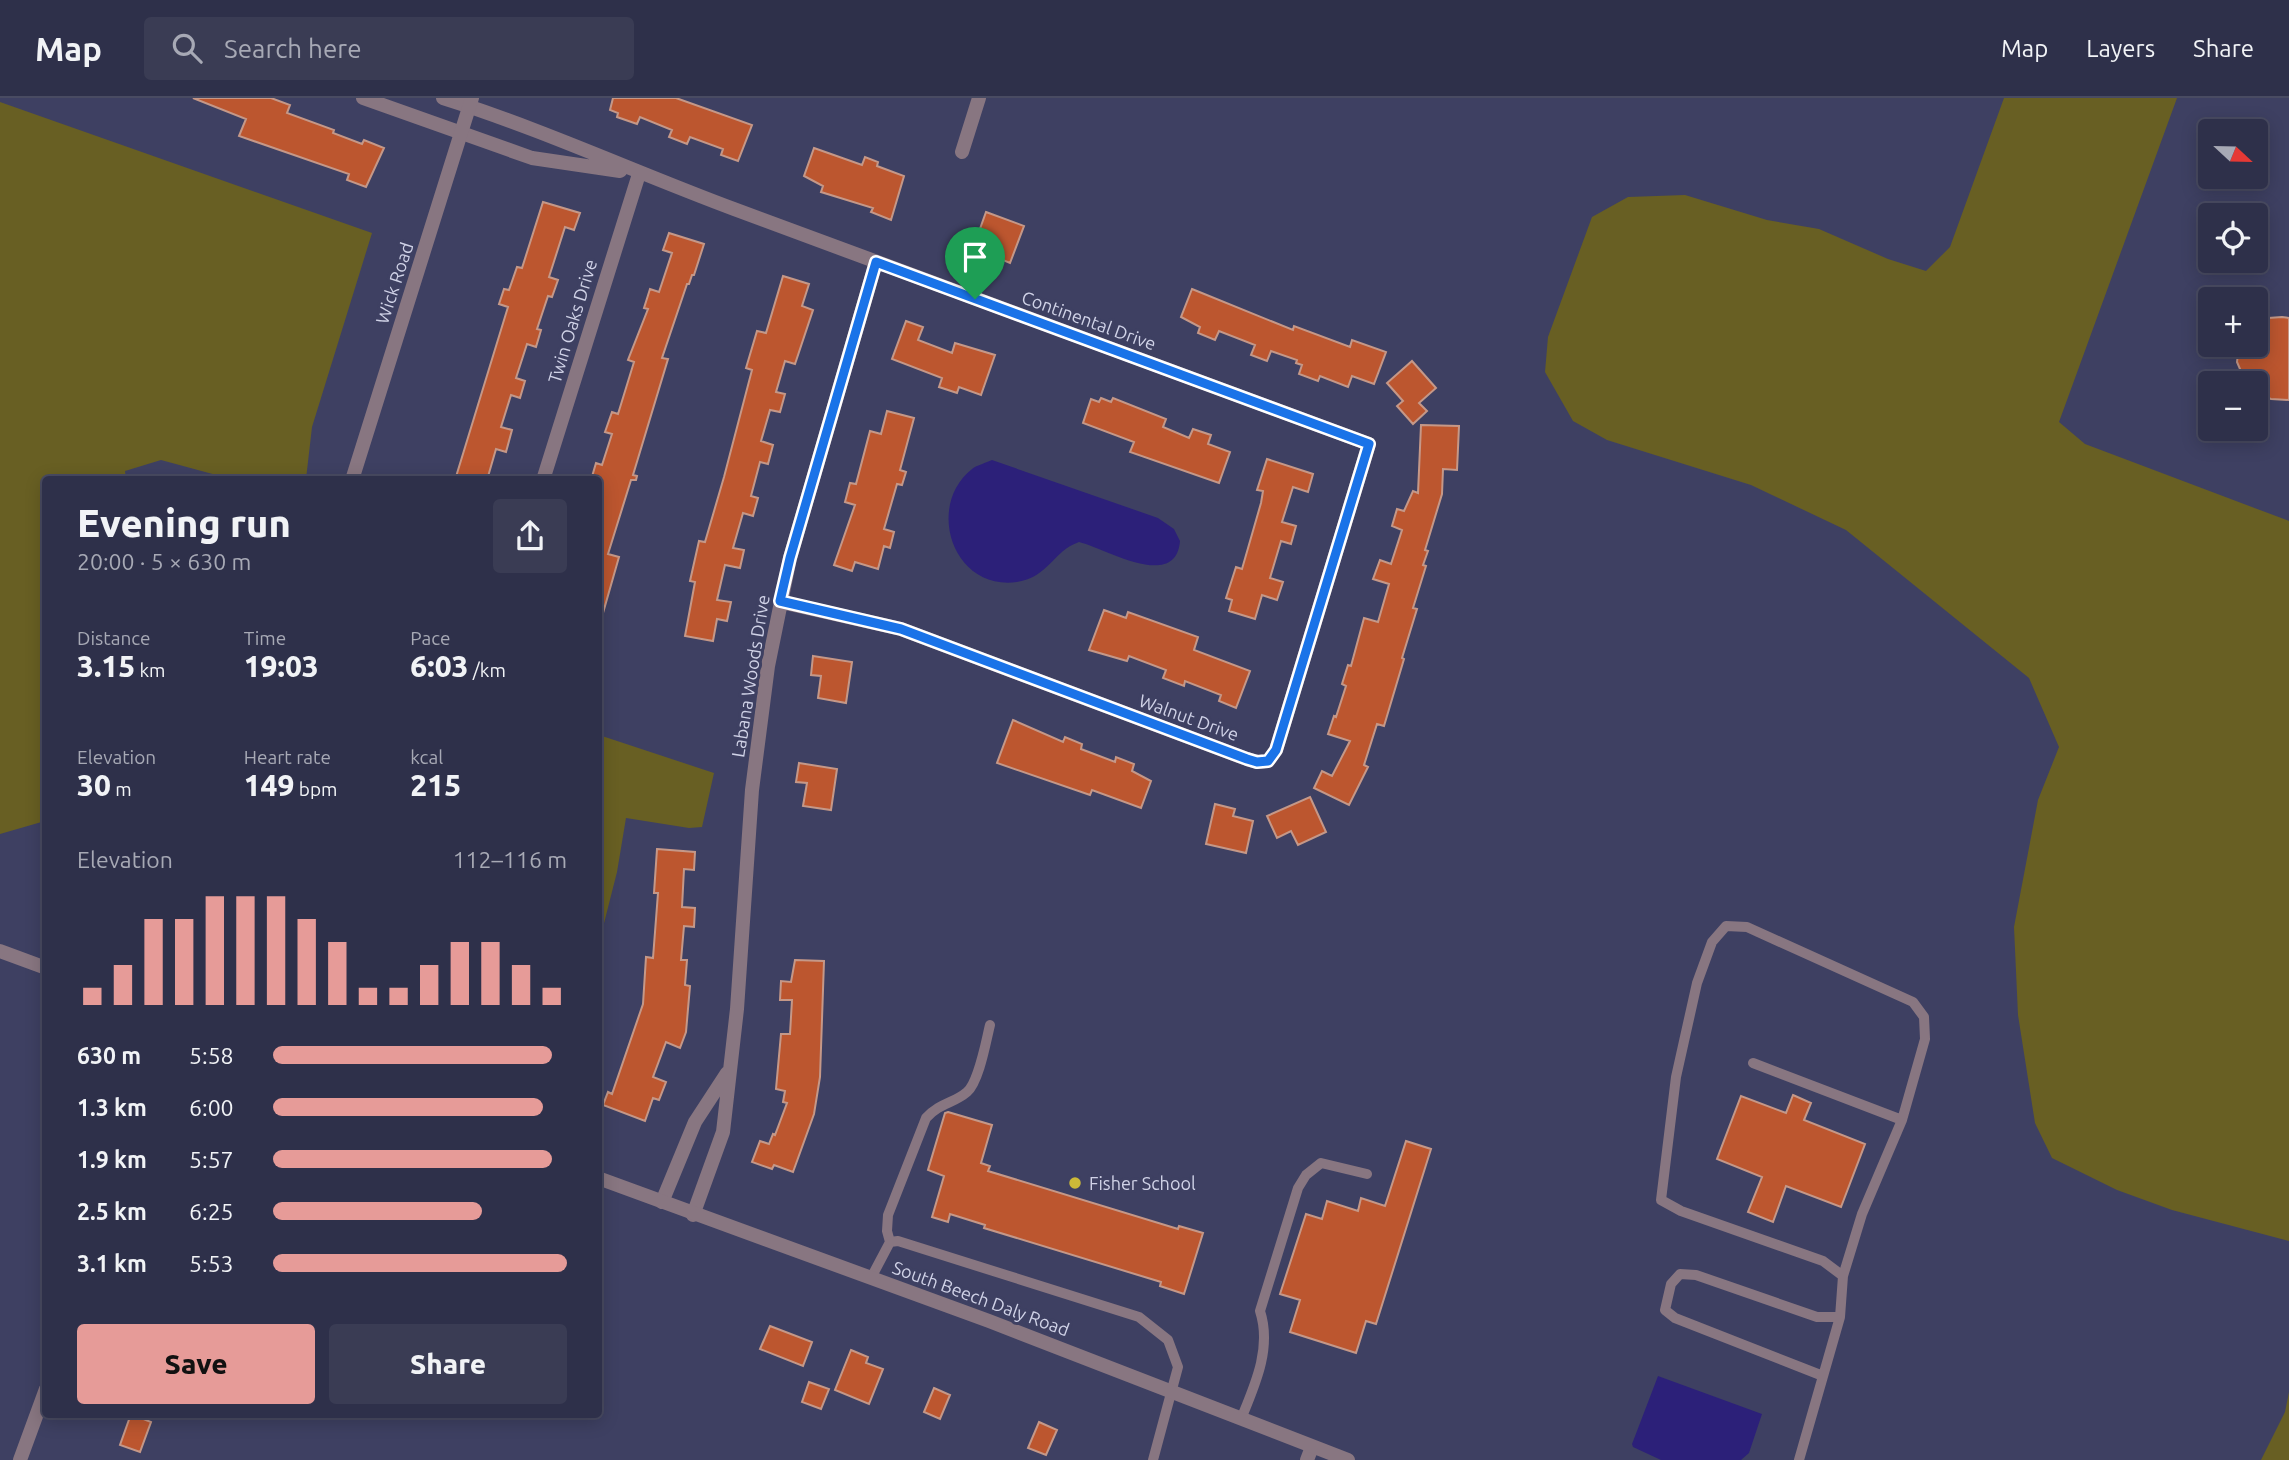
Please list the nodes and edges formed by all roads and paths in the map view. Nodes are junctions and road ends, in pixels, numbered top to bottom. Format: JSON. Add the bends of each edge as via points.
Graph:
{"nodes":[{"id":1,"x":363,"y":98,"type":"edge"},
{"id":2,"x":443,"y":98,"type":"edge"},
{"id":3,"x":979,"y":98,"type":"edge"},
{"id":4,"x":470,"y":102,"type":"edge"},
{"id":5,"x":461,"y":134,"type":"junction"},
{"id":6,"x":962,"y":152,"type":"dead end"},
{"id":7,"x":639,"y":174,"type":"junction"},
{"id":8,"x":876,"y":262,"type":"junction"},
{"id":9,"x":1369,"y":444,"type":"joint"},
{"id":10,"x":353,"y":476,"type":"edge"},
{"id":11,"x":544,"y":476,"type":"edge"},
{"id":12,"x":780,"y":601,"type":"junction"},
{"id":13,"x":0,"y":951,"type":"edge"},
{"id":14,"x":42,"y":967,"type":"edge"},
{"id":15,"x":990,"y":1025,"type":"dead end"},
{"id":16,"x":1752,"y":1063,"type":"dead end"},
{"id":17,"x":731,"y":1066,"type":"junction"},
{"id":18,"x":1902,"y":1120,"type":"junction"},
{"id":19,"x":1367,"y":1174,"type":"dead end"},
{"id":20,"x":602,"y":1180,"type":"edge"},
{"id":21,"x":662,"y":1202,"type":"junction"},
{"id":22,"x":693,"y":1215,"type":"junction"},
{"id":23,"x":890,"y":1242,"type":"junction"},
{"id":24,"x":1843,"y":1276,"type":"junction"},
{"id":25,"x":871,"y":1278,"type":"junction"},
{"id":26,"x":1840,"y":1317,"type":"junction"},
{"id":27,"x":1823,"y":1376,"type":"junction"},
{"id":28,"x":1172,"y":1392,"type":"junction"},
{"id":29,"x":42,"y":1400,"type":"edge"},
{"id":30,"x":1241,"y":1419,"type":"junction"},
{"id":31,"x":1310,"y":1453,"type":"edge"},
{"id":32,"x":20,"y":1460,"type":"edge"},
{"id":33,"x":1153,"y":1460,"type":"edge"},
{"id":34,"x":1348,"y":1460,"type":"edge"},
{"id":35,"x":1799,"y":1460,"type":"edge"}],
"edges":[{"from":1,"to":5,"type":"street","name":"Continental Drive"},
{"from":2,"to":4,"type":"street","name":"Continental Drive"},
{"from":3,"to":6,"type":"street"},
{"from":4,"to":5,"type":"street","name":"Wick Road"},
{"from":4,"to":7,"type":"street","name":"Continental Drive"},
{"from":5,"to":7,"type":"street","name":"Continental Drive","via":[[532,158]]},
{"from":5,"to":10,"type":"street","name":"Wick Road"},
{"from":7,"to":8,"type":"street","name":"Continental Drive"},
{"from":7,"to":11,"type":"street","name":"Twin Oaks Drive"},
{"from":8,"to":9,"type":"street","name":"Continental Drive"},
{"from":8,"to":12,"type":"street","name":"Labana Woods Drive"},
{"from":9,"to":12,"type":"street","name":"Walnut Drive","via":[[1276,750],[1268,761],[1247,759],[901,629]]},
{"from":12,"to":17,"type":"street","name":"Labana Woods Drive","via":[[752,790]]},
{"from":13,"to":14,"type":"street"},
{"from":15,"to":23,"type":"lane","via":[[968,1092],[937,1106],[926,1118],[888,1215]]},
{"from":16,"to":18,"type":"lane"},
{"from":17,"to":21,"type":"street","name":"Labana Woods Drive","via":[[695,1122]]},
{"from":17,"to":22,"type":"street","name":"Labana Woods Drive","via":[[723,1132]]},
{"from":18,"to":24,"type":"lane","via":[[1862,1214]]},
{"from":18,"to":24,"type":"lane","via":[[1926,1039],[1924,1017],[1913,1002],[1746,927],[1726,926],[1712,942],[1697,983],[1675,1077],[1661,1200],[1823,1261]]},
{"from":19,"to":30,"type":"lane","via":[[1321,1163],[1298,1188],[1260,1311],[1262,1360]]},
{"from":20,"to":21,"type":"street","name":"South Beech Daly Road"},
{"from":21,"to":22,"type":"street","name":"South Beech Daly Road"},
{"from":22,"to":25,"type":"street","name":"South Beech Daly Road"},
{"from":23,"to":25,"type":"lane"},
{"from":23,"to":28,"type":"lane","via":[[921,1247],[1139,1317],[1168,1340],[1178,1367]]},
{"from":24,"to":26,"type":"lane"},
{"from":25,"to":28,"type":"street","name":"South Beech Daly Road"},
{"from":26,"to":27,"type":"lane"},
{"from":26,"to":27,"type":"lane","via":[[1817,1317],[1696,1275],[1680,1274],[1671,1284],[1665,1310],[1675,1318]]},
{"from":27,"to":35,"type":"lane"},
{"from":28,"to":30,"type":"street","name":"South Beech Daly Road"},
{"from":28,"to":33,"type":"lane"},
{"from":29,"to":32,"type":"street"},
{"from":30,"to":31,"type":"street","name":"South Beech Daly Road"},
{"from":31,"to":34,"type":"street","name":"South Beech Daly Road"}]}
